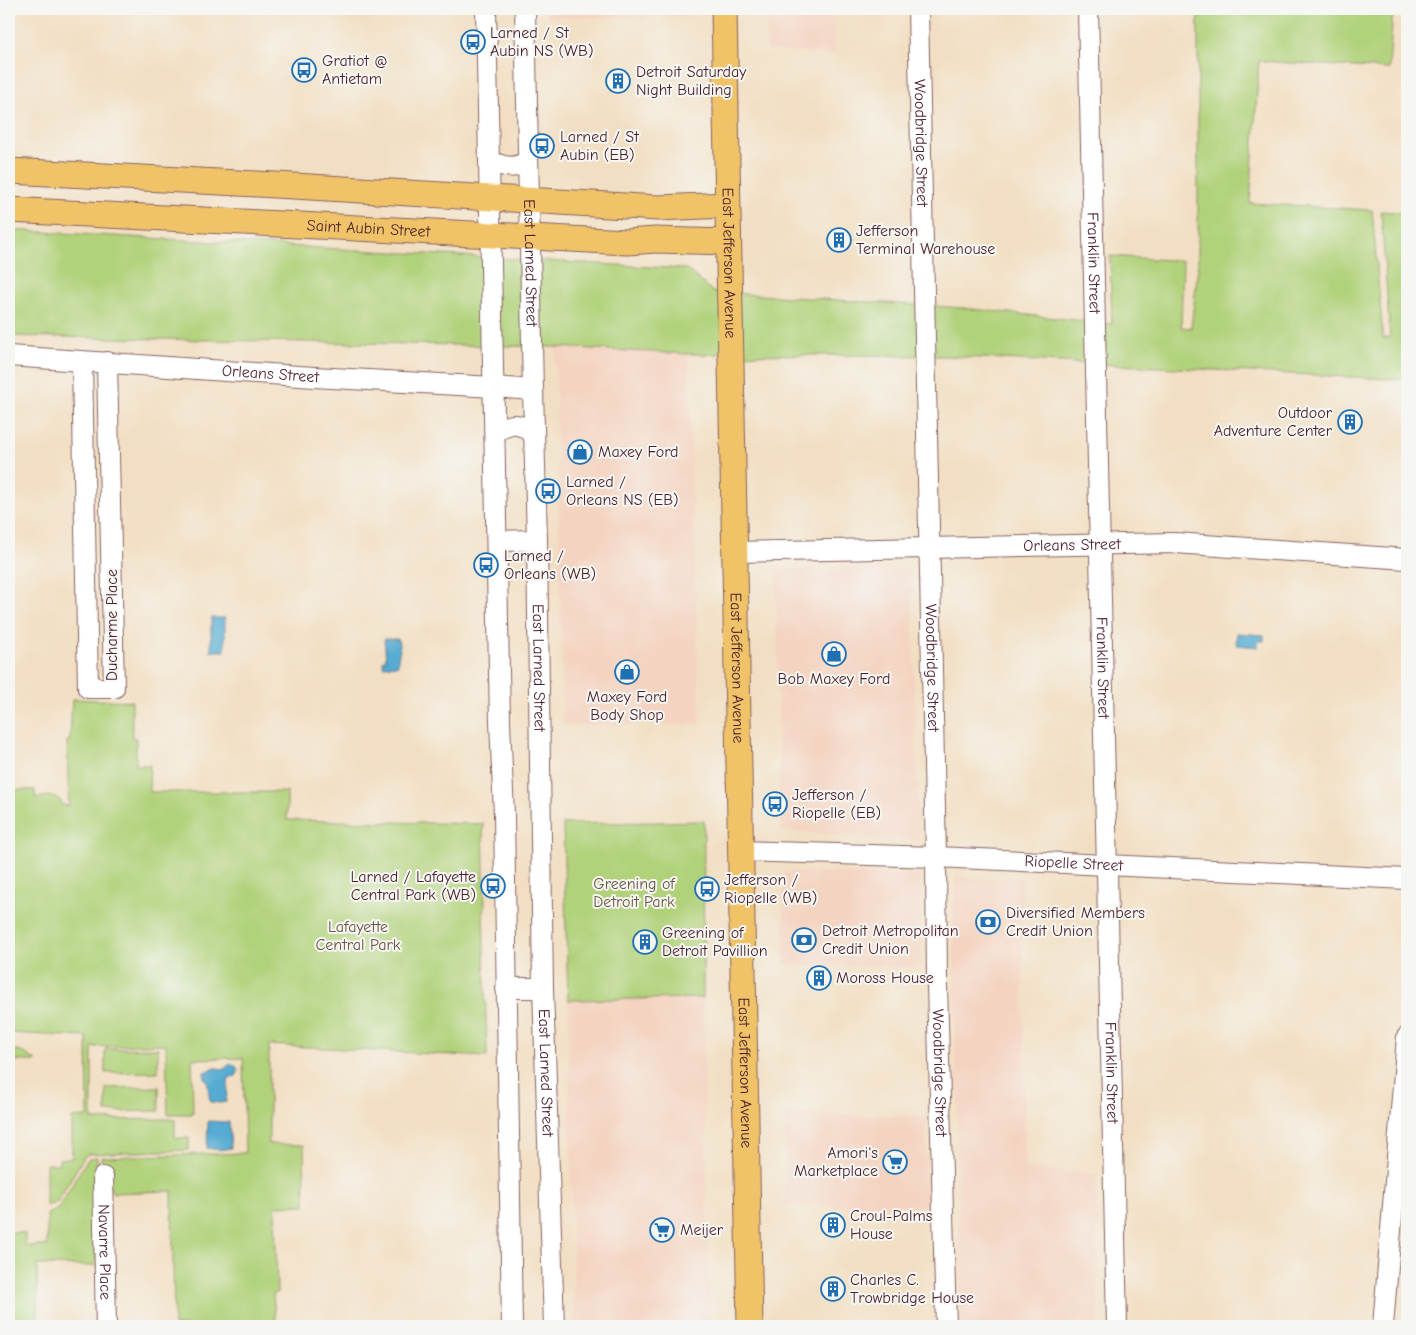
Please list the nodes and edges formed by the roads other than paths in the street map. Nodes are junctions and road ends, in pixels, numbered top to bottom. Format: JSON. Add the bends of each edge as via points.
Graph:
{"nodes":[{"id":1,"x":486,"y":9,"type":"edge"},
{"id":2,"x":525,"y":9,"type":"edge"},
{"id":3,"x":724,"y":9,"type":"edge"},
{"id":4,"x":918,"y":9,"type":"edge"},
{"id":5,"x":1088,"y":9,"type":"edge"},
{"id":6,"x":489,"y":161,"type":"junction"},
{"id":7,"x":528,"y":161,"type":"junction"},
{"id":8,"x":9,"y":171,"type":"edge"},
{"id":9,"x":183,"y":180,"type":"junction"},
{"id":10,"x":452,"y":195,"type":"junction"},
{"id":11,"x":490,"y":198,"type":"junction"},
{"id":12,"x":529,"y":201,"type":"junction"},
{"id":13,"x":570,"y":203,"type":"junction"},
{"id":14,"x":727,"y":205,"type":"junction"},
{"id":15,"x":670,"y":208,"type":"junction"},
{"id":16,"x":9,"y":210,"type":"edge"},
{"id":17,"x":182,"y":219,"type":"junction"},
{"id":18,"x":451,"y":233,"type":"junction"},
{"id":19,"x":490,"y":235,"type":"junction"},
{"id":20,"x":530,"y":237,"type":"junction"},
{"id":21,"x":566,"y":238,"type":"junction"},
{"id":22,"x":670,"y":241,"type":"junction"},
{"id":23,"x":728,"y":242,"type":"junction"},
{"id":24,"x":9,"y":356,"type":"edge"},
{"id":25,"x":82,"y":361,"type":"junction"},
{"id":26,"x":107,"y":362,"type":"junction"},
{"id":27,"x":494,"y":386,"type":"junction"},
{"id":28,"x":533,"y":390,"type":"junction"},
{"id":29,"x":495,"y":432,"type":"junction"},
{"id":30,"x":534,"y":435,"type":"junction"},
{"id":31,"x":85,"y":532,"type":"junction"},
{"id":32,"x":111,"y":532,"type":"junction"},
{"id":33,"x":497,"y":540,"type":"junction"},
{"id":34,"x":537,"y":540,"type":"junction"},
{"id":35,"x":1099,"y":544,"type":"junction"},
{"id":36,"x":930,"y":548,"type":"junction"},
{"id":37,"x":734,"y":552,"type":"junction"},
{"id":38,"x":1407,"y":559,"type":"edge"},
{"id":39,"x":740,"y":851,"type":"junction"},
{"id":40,"x":936,"y":857,"type":"junction"},
{"id":41,"x":1106,"y":865,"type":"junction"},
{"id":42,"x":1407,"y":879,"type":"edge"},
{"id":43,"x":506,"y":988,"type":"junction"},
{"id":44,"x":543,"y":988,"type":"junction"},
{"id":45,"x":1407,"y":1038,"type":"edge"},
{"id":46,"x":103,"y":1177,"type":"dead end"},
{"id":47,"x":106,"y":1326,"type":"edge"},
{"id":48,"x":512,"y":1326,"type":"edge"},
{"id":49,"x":554,"y":1326,"type":"edge"},
{"id":50,"x":750,"y":1326,"type":"edge"},
{"id":51,"x":946,"y":1326,"type":"edge"},
{"id":52,"x":1117,"y":1326,"type":"edge"},
{"id":53,"x":1383,"y":1326,"type":"edge"}],
"edges":[{"from":1,"to":6,"type":"street"},
{"from":2,"to":7,"type":"street","name":"East Larned Street"},
{"from":3,"to":14,"type":"main road","name":"East Jefferson Avenue"},
{"from":4,"to":36,"type":"street","name":"Woodbridge Street"},
{"from":5,"to":35,"type":"street","name":"Franklin Street"},
{"from":6,"to":7,"type":"street","via":[[510,168]]},
{"from":6,"to":11,"type":"street"},
{"from":7,"to":12,"type":"street","name":"East Larned Street"},
{"from":8,"to":9,"type":"main road"},
{"from":9,"to":10,"type":"main road"},
{"from":9,"to":17,"type":"main road"},
{"from":10,"to":11,"type":"main road"},
{"from":10,"to":18,"type":"main road","via":[[458,214]]},
{"from":11,"to":12,"type":"main road"},
{"from":11,"to":19,"type":"street"},
{"from":12,"to":13,"type":"main road"},
{"from":12,"to":20,"type":"street","name":"East Larned Street"},
{"from":13,"to":15,"type":"main road"},
{"from":13,"to":21,"type":"main road","via":[[562,220]]},
{"from":14,"to":15,"type":"main road"},
{"from":14,"to":23,"type":"main road","name":"East Jefferson Avenue"},
{"from":15,"to":22,"type":"main road","via":[[676,224]]},
{"from":16,"to":17,"type":"main road","name":"Saint Aubin Street"},
{"from":17,"to":18,"type":"main road","name":"Saint Aubin Street"},
{"from":18,"to":19,"type":"main road","name":"Saint Aubin Street"},
{"from":19,"to":20,"type":"main road","name":"Saint Aubin Street"},
{"from":19,"to":27,"type":"street"},
{"from":20,"to":21,"type":"main road","name":"Saint Aubin Street"},
{"from":20,"to":28,"type":"street","name":"East Larned Street"},
{"from":21,"to":22,"type":"main road","name":"Saint Aubin Street"},
{"from":22,"to":23,"type":"main road","name":"Saint Aubin Street"},
{"from":23,"to":37,"type":"main road","name":"East Jefferson Avenue"},
{"from":24,"to":25,"type":"street","name":"Orleans Street"},
{"from":25,"to":26,"type":"street","name":"Orleans Street"},
{"from":25,"to":31,"type":"street","name":"Ducharme Place"},
{"from":26,"to":27,"type":"street","name":"Orleans Street"},
{"from":26,"to":32,"type":"street","name":"Ducharme Place"},
{"from":27,"to":28,"type":"street","name":"Orleans Street"},
{"from":27,"to":29,"type":"street"},
{"from":28,"to":30,"type":"street","name":"East Larned Street"},
{"from":29,"to":30,"type":"street","via":[[516,424]]},
{"from":29,"to":33,"type":"street"},
{"from":30,"to":34,"type":"street","name":"East Larned Street"},
{"from":31,"to":32,"type":"street"},
{"from":31,"to":32,"type":"street","name":"Ducharme Place","via":[[88,688],[114,688]]},
{"from":33,"to":34,"type":"street"},
{"from":33,"to":43,"type":"street"},
{"from":34,"to":44,"type":"street","name":"East Larned Street"},
{"from":35,"to":36,"type":"street","name":"Orleans Street"},
{"from":35,"to":38,"type":"street","name":"Orleans Street","via":[[1175,542]]},
{"from":35,"to":41,"type":"street","name":"Franklin Street"},
{"from":36,"to":37,"type":"street","name":"Orleans Street"},
{"from":36,"to":40,"type":"street","name":"Woodbridge Street"},
{"from":37,"to":39,"type":"main road","name":"East Jefferson Avenue"},
{"from":39,"to":40,"type":"street","name":"Riopelle Street"},
{"from":39,"to":50,"type":"main road","name":"East Jefferson Avenue"},
{"from":40,"to":41,"type":"street","name":"Riopelle Street"},
{"from":40,"to":51,"type":"street","name":"Woodbridge Street"},
{"from":41,"to":42,"type":"street","name":"Riopelle Street"},
{"from":41,"to":52,"type":"street","name":"Franklin Street"},
{"from":43,"to":44,"type":"street"},
{"from":43,"to":48,"type":"street"},
{"from":44,"to":49,"type":"street","name":"East Larned Street"},
{"from":45,"to":53,"type":"street"},
{"from":46,"to":47,"type":"street","name":"Navarre Place"}]}
